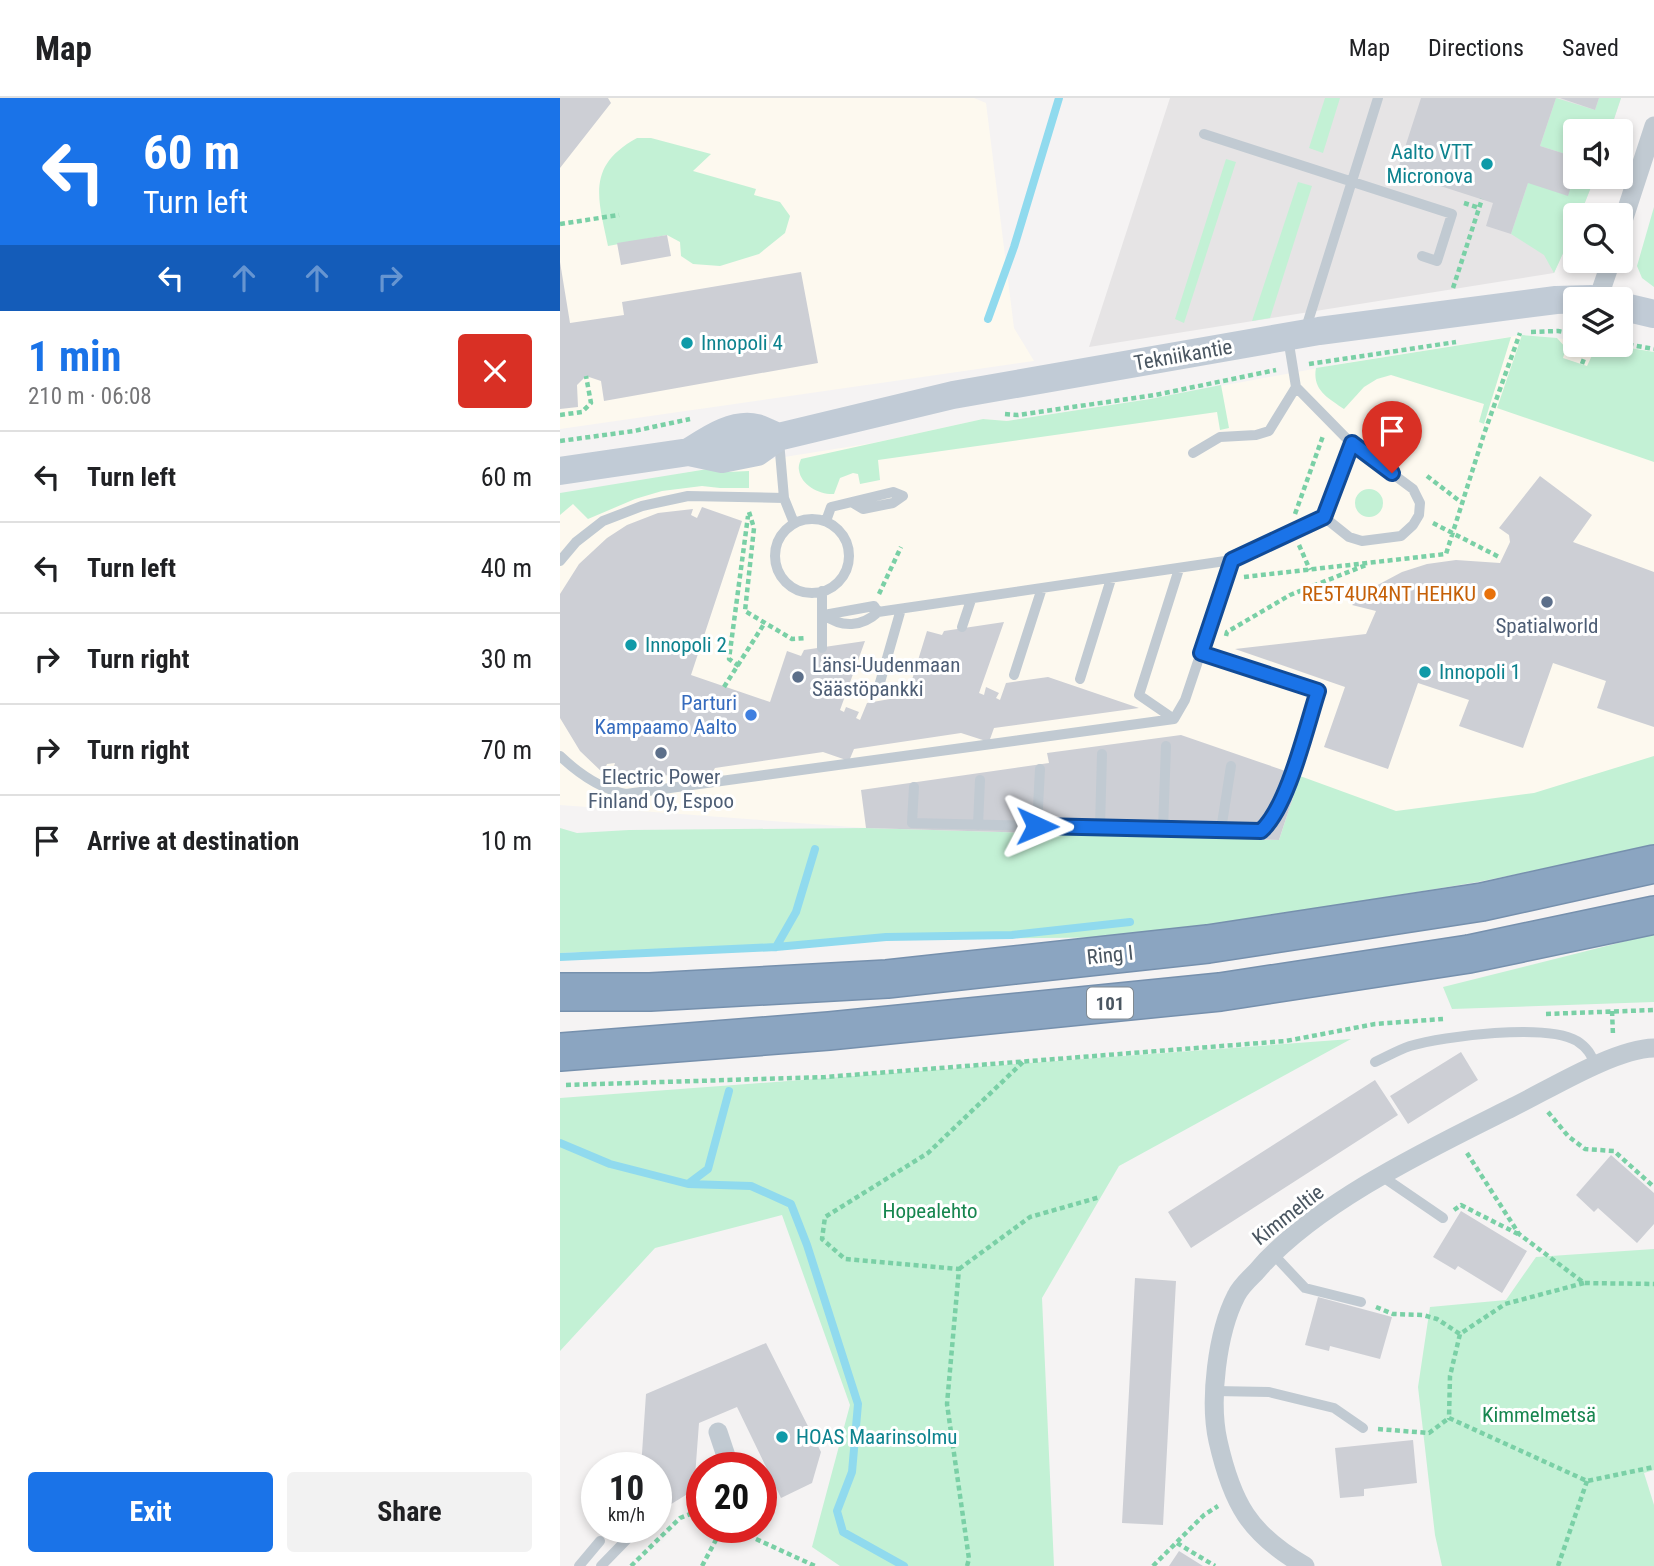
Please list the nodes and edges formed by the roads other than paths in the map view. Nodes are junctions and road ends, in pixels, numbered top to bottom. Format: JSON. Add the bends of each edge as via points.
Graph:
{"nodes":[{"id":1,"x":1378,"y":98,"type":"edge"},
{"id":2,"x":1654,"y":125,"type":"edge"},
{"id":3,"x":1203,"y":134,"type":"dead end"},
{"id":4,"x":1351,"y":181,"type":"junction"},
{"id":5,"x":1629,"y":203,"type":"edge"},
{"id":6,"x":1422,"y":256,"type":"dead end"},
{"id":7,"x":1563,"y":300,"type":"edge"},
{"id":8,"x":1633,"y":309,"type":"edge"},
{"id":9,"x":1654,"y":314,"type":"edge"},
{"id":10,"x":1296,"y":336,"type":"junction"},
{"id":11,"x":1296,"y":387,"type":"junction"},
{"id":12,"x":778,"y":437,"type":"junction"},
{"id":13,"x":1352,"y":443,"type":"junction"},
{"id":14,"x":1193,"y":453,"type":"dead end"},
{"id":15,"x":560,"y":471,"type":"edge"},
{"id":16,"x":783,"y":498,"type":"junction"},
{"id":17,"x":853,"y":503,"type":"dead end"},
{"id":18,"x":1324,"y":517,"type":"junction"},
{"id":19,"x":826,"y":521,"type":"junction"},
{"id":20,"x":794,"y":523,"type":"junction"},
{"id":21,"x":1232,"y":560,"type":"junction"},
{"id":22,"x":560,"y":561,"type":"edge"},
{"id":23,"x":1179,"y":569,"type":"junction"},
{"id":24,"x":1111,"y":579,"type":"junction"},
{"id":25,"x":1042,"y":588,"type":"junction"},
{"id":26,"x":822,"y":591,"type":"junction"},
{"id":27,"x":971,"y":600,"type":"junction"},
{"id":28,"x":901,"y":609,"type":"junction"},
{"id":29,"x":878,"y":612,"type":"junction"},
{"id":30,"x":824,"y":615,"type":"junction"},
{"id":31,"x":962,"y":628,"type":"dead end"},
{"id":32,"x":822,"y":648,"type":"dead end"},
{"id":33,"x":1201,"y":653,"type":"junction"},
{"id":34,"x":1014,"y":676,"type":"dead end"},
{"id":35,"x":1080,"y":679,"type":"dead end"},
{"id":36,"x":877,"y":693,"type":"dead end"},
{"id":37,"x":1174,"y":719,"type":"junction"},
{"id":38,"x":1166,"y":746,"type":"dead end"},
{"id":39,"x":1102,"y":754,"type":"dead end"},
{"id":40,"x":560,"y":756,"type":"edge"},
{"id":41,"x":1231,"y":766,"type":"dead end"},
{"id":42,"x":1040,"y":769,"type":"dead end"},
{"id":43,"x":980,"y":780,"type":"dead end"},
{"id":44,"x":914,"y":787,"type":"dead end"},
{"id":45,"x":978,"y":825,"type":"junction"},
{"id":46,"x":1037,"y":826,"type":"junction"},
{"id":47,"x":1100,"y":827,"type":"junction"},
{"id":48,"x":1163,"y":829,"type":"junction"},
{"id":49,"x":1222,"y":830,"type":"junction"},
{"id":50,"x":1654,"y":864,"type":"edge"},
{"id":51,"x":1654,"y":915,"type":"edge"},
{"id":52,"x":560,"y":992,"type":"edge"},
{"id":53,"x":1654,"y":1048,"type":"edge"},
{"id":54,"x":560,"y":1052,"type":"edge"},
{"id":55,"x":1375,"y":1062,"type":"dead end"},
{"id":56,"x":1596,"y":1066,"type":"junction"},
{"id":57,"x":1383,"y":1177,"type":"junction"},
{"id":58,"x":1443,"y":1218,"type":"road end"},
{"id":59,"x":1273,"y":1254,"type":"junction"},
{"id":60,"x":1362,"y":1301,"type":"road end"},
{"id":61,"x":1215,"y":1391,"type":"junction"},
{"id":62,"x":1363,"y":1428,"type":"road end"},
{"id":63,"x":718,"y":1432,"type":"dead end"},
{"id":64,"x":725,"y":1452,"type":"edge"},
{"id":65,"x":598,"y":1543,"type":"edge"},
{"id":66,"x":623,"y":1543,"type":"edge"},
{"id":67,"x":579,"y":1566,"type":"edge"},
{"id":68,"x":601,"y":1566,"type":"edge"},
{"id":69,"x":1305,"y":1566,"type":"edge"}],
"edges":[{"from":1,"to":4,"type":"lane"},
{"from":2,"to":5,"type":"street"},
{"from":3,"to":4,"type":"lane"},
{"from":4,"to":6,"type":"lane","via":[[1452,214],[1437,261]]},
{"from":4,"to":10,"type":"lane"},
{"from":7,"to":10,"type":"main road","name":"Tekniikantie"},
{"from":8,"to":9,"type":"main road"},
{"from":10,"to":11,"type":"lane"},
{"from":10,"to":12,"type":"main road","name":"Tekniikantie","via":[[953,395]]},
{"from":11,"to":13,"type":"lane"},
{"from":11,"to":14,"type":"lane","via":[[1269,431],[1220,437]]},
{"from":12,"to":15,"type":"main road","name":"Tekniikantie","via":[[757,452],[731,457],[689,452]]},
{"from":12,"to":16,"type":"lane"},
{"from":13,"to":18,"type":"lane"},
{"from":13,"to":18,"type":"lane","via":[[1413,489],[1420,503],[1419,515],[1401,536],[1362,541],[1349,537]]},
{"from":16,"to":20,"type":"lane"},
{"from":16,"to":22,"type":"lane","via":[[688,496],[642,506],[603,521]]},
{"from":17,"to":19,"type":"lane","via":[[831,507]]},
{"from":18,"to":21,"type":"lane"},
{"from":19,"to":20,"type":"lane"},
{"from":19,"to":26,"type":"lane","via":[[843,536],[849,557],[841,579]]},
{"from":20,"to":26,"type":"lane","via":[[778,540],[775,564],[780,575],[799,591]]},
{"from":21,"to":23,"type":"lane"},
{"from":21,"to":33,"type":"lane"},
{"from":23,"to":24,"type":"lane"},
{"from":23,"to":37,"type":"lane","via":[[1139,695]]},
{"from":24,"to":25,"type":"lane"},
{"from":24,"to":35,"type":"lane"},
{"from":25,"to":27,"type":"lane"},
{"from":25,"to":34,"type":"lane"},
{"from":26,"to":30,"type":"lane"},
{"from":27,"to":28,"type":"lane"},
{"from":27,"to":31,"type":"lane"},
{"from":28,"to":29,"type":"lane"},
{"from":28,"to":36,"type":"lane"},
{"from":29,"to":30,"type":"lane","via":[[874,606]]},
{"from":29,"to":30,"type":"lane","via":[[867,622],[857,623],[837,624]]},
{"from":30,"to":32,"type":"lane"},
{"from":33,"to":37,"type":"lane"},
{"from":33,"to":49,"type":"lane","via":[[1318,691],[1272,821],[1261,831]]},
{"from":37,"to":40,"type":"lane","via":[[626,794],[608,791]]},
{"from":38,"to":48,"type":"lane"},
{"from":39,"to":47,"type":"lane"},
{"from":41,"to":49,"type":"lane"},
{"from":42,"to":46,"type":"lane"},
{"from":43,"to":45,"type":"lane"},
{"from":44,"to":45,"type":"lane","via":[[912,823]]},
{"from":45,"to":46,"type":"lane"},
{"from":46,"to":47,"type":"lane"},
{"from":47,"to":48,"type":"lane"},
{"from":48,"to":49,"type":"lane"},
{"from":50,"to":52,"type":"highway","name":"Ring I","number":"101","via":[[1482,902],[1195,946],[887,979],[650,992]]},
{"from":51,"to":54,"type":"highway","number":"101","via":[[1469,954],[1220,992]]},
{"from":53,"to":56,"type":"street","name":"Kimmeltie"},
{"from":55,"to":56,"type":"lane","via":[[1409,1047],[1451,1037],[1536,1031],[1574,1039],[1589,1050]]},
{"from":56,"to":57,"type":"street","name":"Kimmeltie"},
{"from":57,"to":58,"type":"lane"},
{"from":57,"to":59,"type":"street","name":"Kimmeltie","via":[[1338,1203]]},
{"from":59,"to":60,"type":"lane","via":[[1305,1289]]},
{"from":59,"to":61,"type":"street","name":"Kimmeltie","via":[[1237,1294],[1226,1322]]},
{"from":61,"to":62,"type":"lane","via":[[1269,1392],[1334,1408]]},
{"from":61,"to":69,"type":"street","name":"Kimmeltie","via":[[1216,1430],[1233,1496],[1253,1526]]},
{"from":63,"to":64,"type":"street"},
{"from":65,"to":67,"type":"lane"},
{"from":66,"to":68,"type":"lane"}]}
